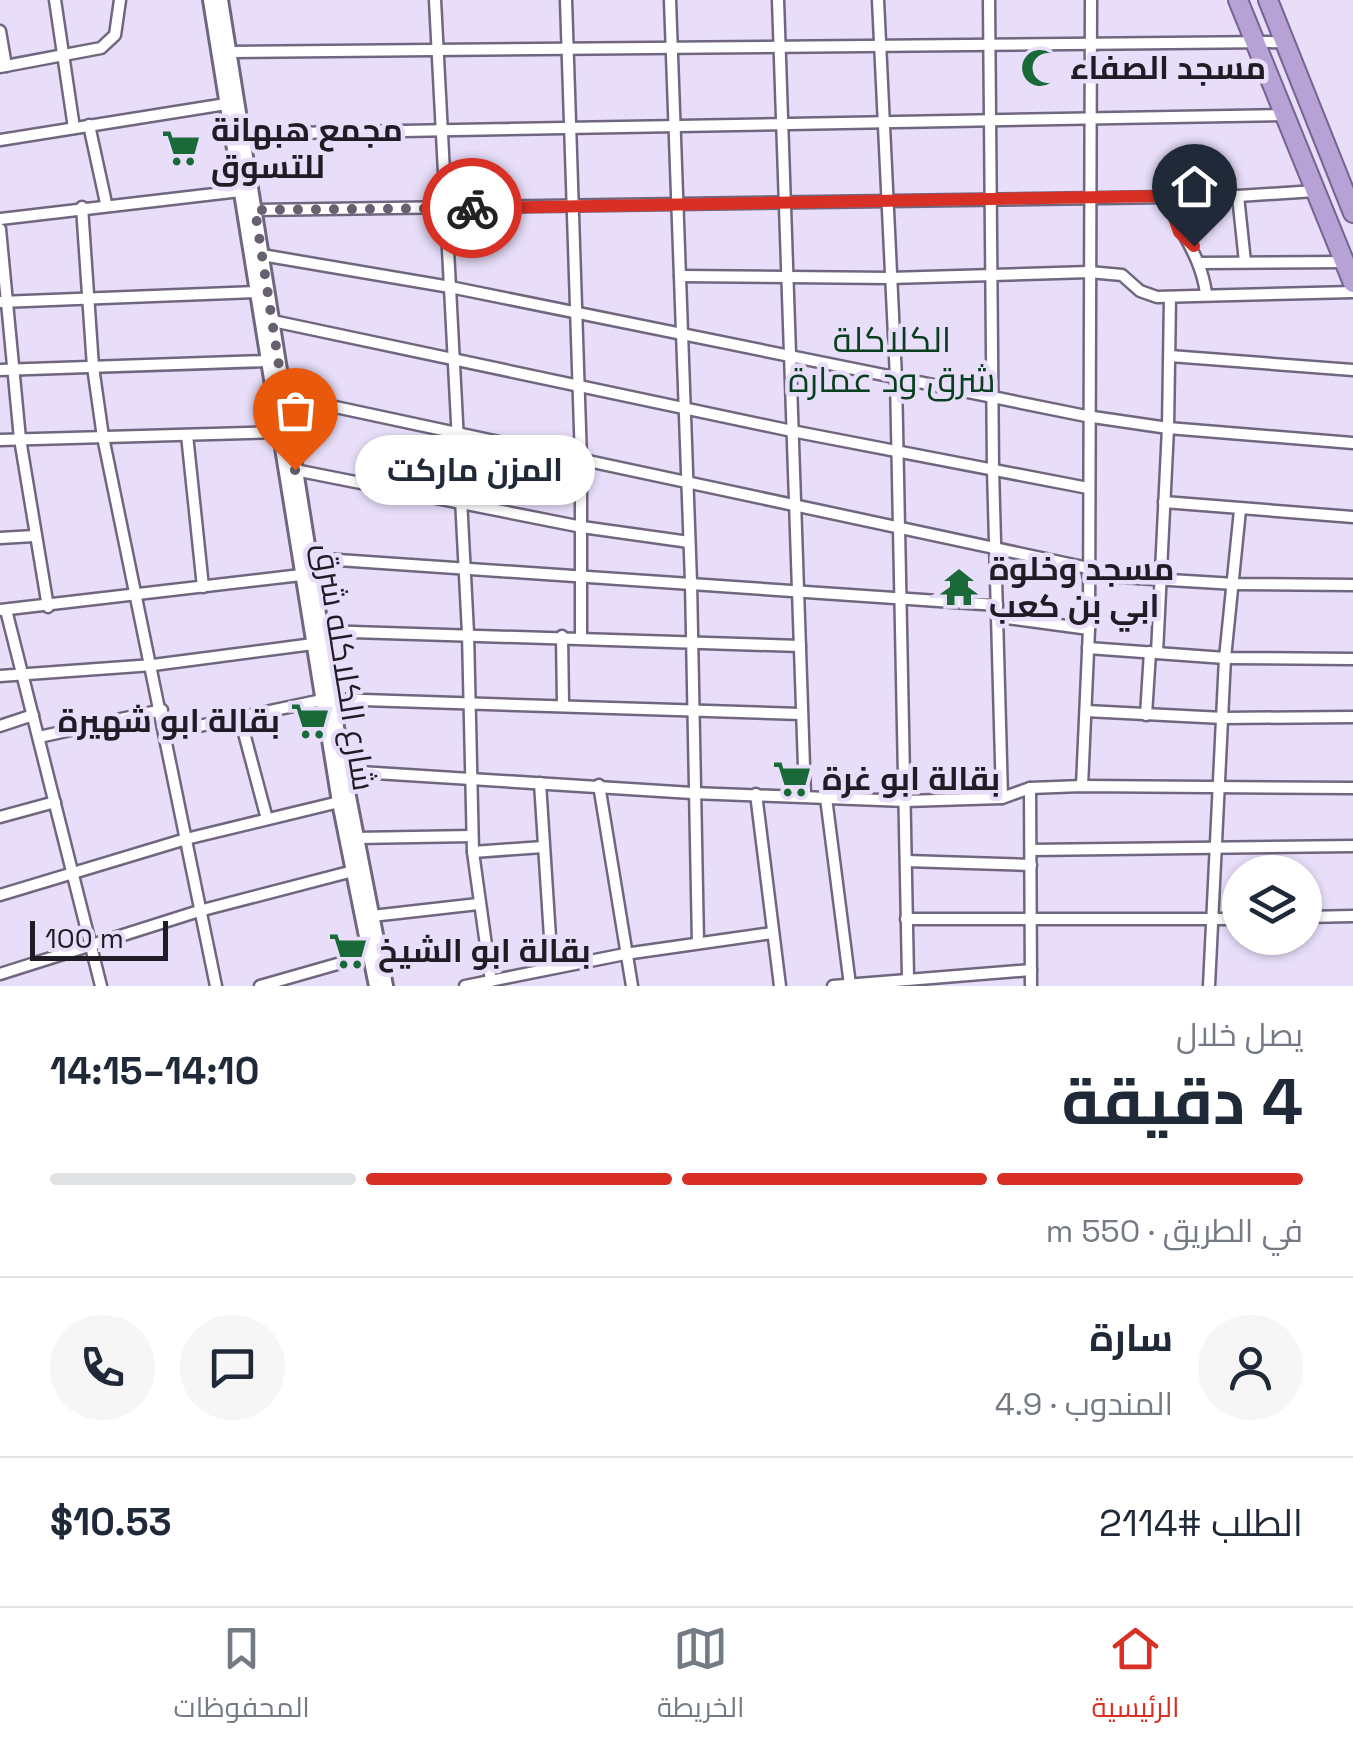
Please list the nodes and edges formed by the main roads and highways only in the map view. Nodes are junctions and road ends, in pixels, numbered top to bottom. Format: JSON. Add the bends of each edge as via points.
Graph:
{"nodes":[{"id":1,"x":1238,"y":0,"type":"edge"},
{"id":2,"x":1268,"y":0,"type":"edge"},
{"id":3,"x":1353,"y":213,"type":"edge"},
{"id":4,"x":1353,"y":283,"type":"edge"}],
"edges":[{"from":1,"to":4,"type":"highway"},
{"from":2,"to":3,"type":"highway"}]}
